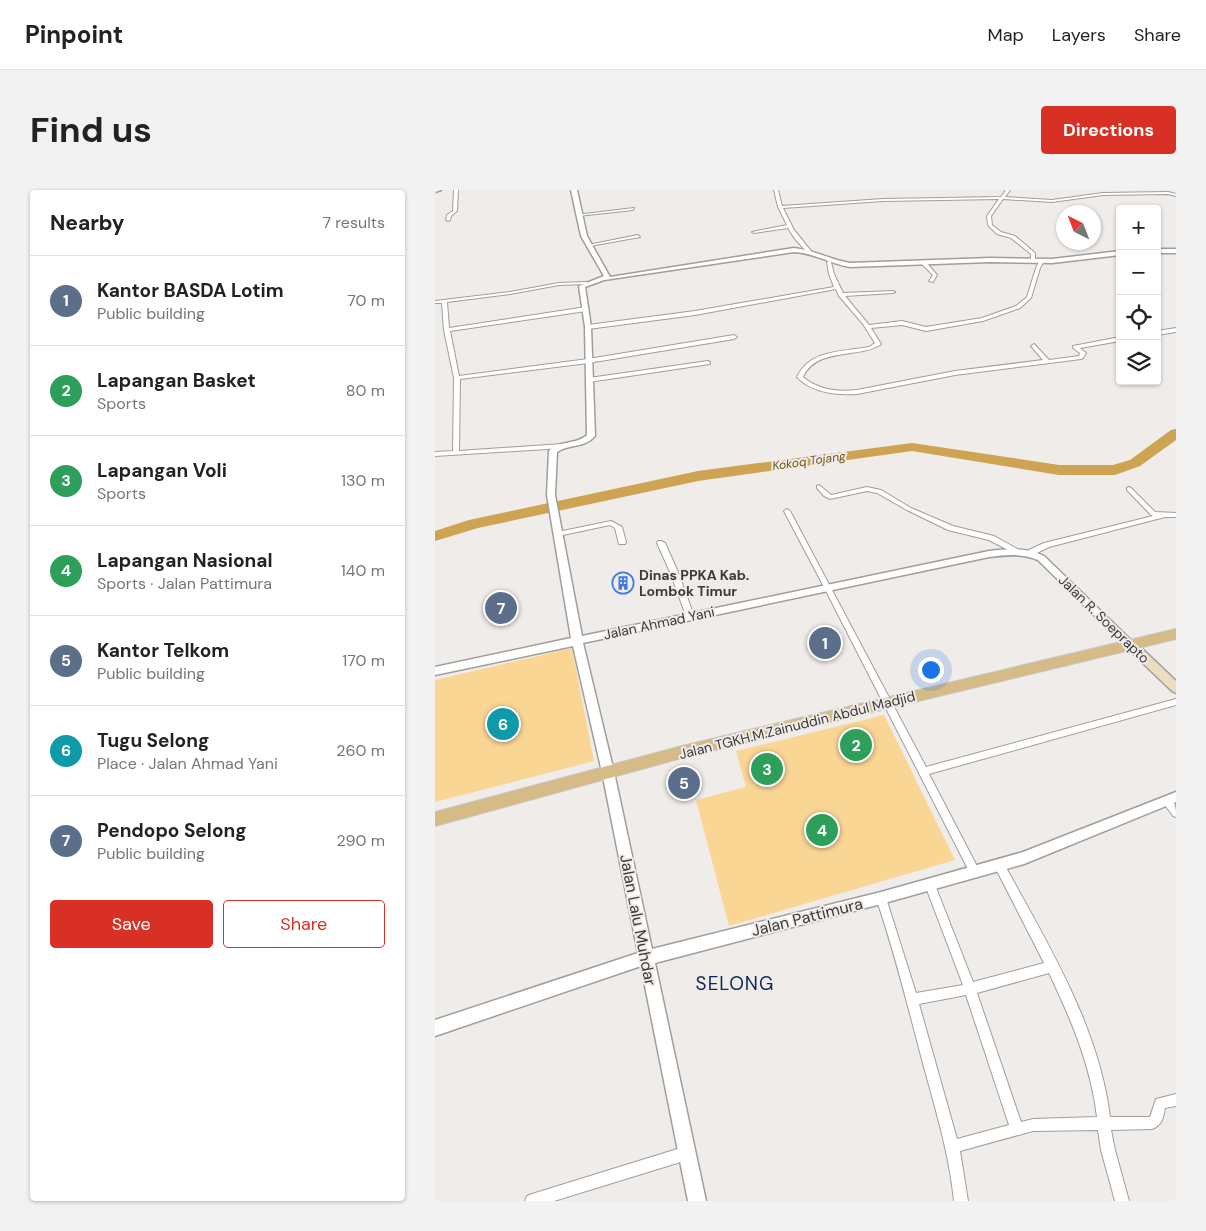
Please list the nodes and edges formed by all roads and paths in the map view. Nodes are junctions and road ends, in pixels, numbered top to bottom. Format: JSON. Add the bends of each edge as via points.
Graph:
{"nodes":[{"id":1,"x":456,"y":190,"type":"edge"},
{"id":2,"x":574,"y":190,"type":"edge"},
{"id":3,"x":776,"y":190,"type":"edge"},
{"id":4,"x":1008,"y":190,"type":"edge"},
{"id":5,"x":1176,"y":195,"type":"edge"},
{"id":6,"x":1004,"y":198,"type":"junction"},
{"id":7,"x":780,"y":207,"type":"junction"},
{"id":8,"x":633,"y":209,"type":"dead end"},
{"id":9,"x":578,"y":215,"type":"junction"},
{"id":10,"x":448,"y":220,"type":"dead end"},
{"id":11,"x":790,"y":226,"type":"junction"},
{"id":12,"x":754,"y":232,"type":"dead end"},
{"id":13,"x":638,"y":236,"type":"dead end"},
{"id":14,"x":590,"y":245,"type":"junction"},
{"id":15,"x":809,"y":251,"type":"junction"},
{"id":16,"x":1161,"y":251,"type":"edge"},
{"id":17,"x":1176,"y":251,"type":"edge"},
{"id":18,"x":1116,"y":253,"type":"edge"},
{"id":19,"x":1033,"y":260,"type":"junction"},
{"id":20,"x":1042,"y":261,"type":"junction"},
{"id":21,"x":829,"y":262,"type":"junction"},
{"id":22,"x":924,"y":263,"type":"junction"},
{"id":23,"x":606,"y":279,"type":"junction"},
{"id":24,"x":931,"y":280,"type":"dead end"},
{"id":25,"x":585,"y":283,"type":"junction"},
{"id":26,"x":837,"y":288,"type":"junction"},
{"id":27,"x":893,"y":292,"type":"dead end"},
{"id":28,"x":841,"y":295,"type":"junction"},
{"id":29,"x":444,"y":301,"type":"junction"},
{"id":30,"x":435,"y":302,"type":"edge"},
{"id":31,"x":586,"y":309,"type":"junction"},
{"id":32,"x":588,"y":327,"type":"junction"},
{"id":33,"x":869,"y":327,"type":"junction"},
{"id":34,"x":447,"y":330,"type":"junction"},
{"id":35,"x":1176,"y":330,"type":"edge"},
{"id":36,"x":1161,"y":332,"type":"edge"},
{"id":37,"x":734,"y":337,"type":"dead end"},
{"id":38,"x":1116,"y":340,"type":"edge"},
{"id":39,"x":1034,"y":346,"type":"dead end"},
{"id":40,"x":588,"y":361,"type":"junction"},
{"id":41,"x":1047,"y":361,"type":"junction"},
{"id":42,"x":708,"y":363,"type":"dead end"},
{"id":43,"x":457,"y":378,"type":"junction"},
{"id":44,"x":589,"y":380,"type":"junction"},
{"id":45,"x":562,"y":446,"type":"junction"},
{"id":46,"x":456,"y":451,"type":"junction"},
{"id":47,"x":435,"y":454,"type":"edge"},
{"id":48,"x":819,"y":487,"type":"dead end"},
{"id":49,"x":1129,"y":489,"type":"dead end"},
{"id":50,"x":787,"y":511,"type":"dead end"},
{"id":51,"x":1176,"y":515,"type":"edge"},
{"id":52,"x":1162,"y":516,"type":"junction"},
{"id":53,"x":557,"y":531,"type":"junction"},
{"id":54,"x":622,"y":542,"type":"dead end"},
{"id":55,"x":661,"y":543,"type":"dead end"},
{"id":56,"x":1017,"y":551,"type":"junction"},
{"id":57,"x":1030,"y":553,"type":"junction"},
{"id":58,"x":828,"y":587,"type":"junction"},
{"id":59,"x":690,"y":616,"type":"junction"},
{"id":60,"x":1176,"y":634,"type":"edge"},
{"id":61,"x":577,"y":640,"type":"junction"},
{"id":62,"x":1131,"y":645,"type":"junction"},
{"id":63,"x":435,"y":671,"type":"edge"},
{"id":64,"x":1176,"y":688,"type":"edge"},
{"id":65,"x":1176,"y":702,"type":"edge"},
{"id":66,"x":888,"y":703,"type":"junction"},
{"id":67,"x":608,"y":772,"type":"junction"},
{"id":68,"x":923,"y":772,"type":"junction"},
{"id":69,"x":1171,"y":799,"type":"edge"},
{"id":70,"x":1176,"y":813,"type":"edge"},
{"id":71,"x":435,"y":819,"type":"edge"},
{"id":72,"x":999,"y":865,"type":"junction"},
{"id":73,"x":975,"y":872,"type":"junction"},
{"id":74,"x":930,"y":884,"type":"junction"},
{"id":75,"x":881,"y":898,"type":"junction"},
{"id":76,"x":645,"y":958,"type":"junction"},
{"id":77,"x":1053,"y":966,"type":"junction"},
{"id":78,"x":970,"y":989,"type":"junction"},
{"id":79,"x":912,"y":1000,"type":"junction"},
{"id":80,"x":435,"y":1028,"type":"edge"},
{"id":81,"x":1176,"y":1100,"type":"edge"},
{"id":82,"x":1103,"y":1122,"type":"junction"},
{"id":83,"x":1017,"y":1129,"type":"junction"},
{"id":84,"x":951,"y":1147,"type":"junction"},
{"id":85,"x":687,"y":1153,"type":"junction"},
{"id":86,"x":532,"y":1201,"type":"edge"},
{"id":87,"x":697,"y":1201,"type":"edge"},
{"id":88,"x":961,"y":1201,"type":"edge"},
{"id":89,"x":1122,"y":1201,"type":"edge"}],
"edges":[{"from":1,"to":10,"type":"street","via":[[455,210]]},
{"from":2,"to":9,"type":"street"},
{"from":3,"to":7,"type":"street"},
{"from":4,"to":6,"type":"street"},
{"from":5,"to":6,"type":"street","via":[[1115,194],[1047,201]]},
{"from":6,"to":7,"type":"street","via":[[883,200]]},
{"from":6,"to":19,"type":"street","via":[[989,216],[989,225],[999,233],[1013,237],[1033,254]]},
{"from":7,"to":11,"type":"street"},
{"from":8,"to":9,"type":"street"},
{"from":9,"to":14,"type":"street"},
{"from":11,"to":12,"type":"street"},
{"from":11,"to":15,"type":"street","via":[[794,236]]},
{"from":13,"to":14,"type":"street"},
{"from":14,"to":23,"type":"street"},
{"from":15,"to":21,"type":"street"},
{"from":15,"to":23,"type":"street","via":[[745,256]]},
{"from":16,"to":17,"type":"street"},
{"from":18,"to":20,"type":"street"},
{"from":19,"to":20,"type":"street"},
{"from":19,"to":22,"type":"street"},
{"from":20,"to":33,"type":"street","via":[[1029,298],[1018,307],[983,319],[926,329],[898,323]]},
{"from":21,"to":22,"type":"street","via":[[849,265]]},
{"from":21,"to":26,"type":"street"},
{"from":22,"to":24,"type":"street","via":[[935,275]]},
{"from":23,"to":25,"type":"street"},
{"from":25,"to":29,"type":"street"},
{"from":25,"to":31,"type":"street","via":[[582,286]]},
{"from":26,"to":28,"type":"street"},
{"from":26,"to":32,"type":"street","via":[[695,313]]},
{"from":27,"to":28,"type":"street"},
{"from":28,"to":33,"type":"street"},
{"from":29,"to":30,"type":"street"},
{"from":29,"to":34,"type":"street"},
{"from":31,"to":32,"type":"street"},
{"from":31,"to":34,"type":"street"},
{"from":32,"to":40,"type":"street"},
{"from":33,"to":41,"type":"street","via":[[878,344],[876,346],[821,358],[802,370],[800,377],[813,386],[849,393],[955,373]]},
{"from":34,"to":43,"type":"street"},
{"from":35,"to":36,"type":"street"},
{"from":37,"to":40,"type":"street"},
{"from":38,"to":41,"type":"street","via":[[1075,347],[1083,354],[1081,357]]},
{"from":39,"to":41,"type":"street"},
{"from":40,"to":43,"type":"street"},
{"from":40,"to":44,"type":"street"},
{"from":42,"to":44,"type":"street"},
{"from":43,"to":46,"type":"street"},
{"from":44,"to":45,"type":"street","via":[[590,438]]},
{"from":45,"to":46,"type":"street"},
{"from":45,"to":53,"type":"street","name":"Jalan Lalu Muhdar","via":[[551,455],[551,495]]},
{"from":46,"to":47,"type":"street"},
{"from":48,"to":56,"type":"street","via":[[830,496],[879,491],[943,525],[991,538]]},
{"from":49,"to":52,"type":"street","via":[[1151,513]]},
{"from":50,"to":58,"type":"street"},
{"from":51,"to":52,"type":"street"},
{"from":52,"to":57,"type":"street","via":[[1047,545]]},
{"from":53,"to":54,"type":"street","via":[[611,523],[618,527]]},
{"from":53,"to":61,"type":"street","name":"Jalan Lalu Muhdar"},
{"from":55,"to":59,"type":"street"},
{"from":56,"to":57,"type":"street","name":"Jalan Ahmad Yani"},
{"from":56,"to":58,"type":"street","name":"Jalan Ahmad Yani"},
{"from":57,"to":62,"type":"street","name":"Jalan R. Soeprapto","via":[[1041,558]]},
{"from":58,"to":59,"type":"street","name":"Jalan Ahmad Yani"},
{"from":58,"to":66,"type":"street"},
{"from":59,"to":61,"type":"street","name":"Jalan Ahmad Yani"},
{"from":60,"to":62,"type":"main road","name":"Jalan TGKH.M.Zainuddin Abdul Madjid"},
{"from":61,"to":63,"type":"street","name":"Jalan Ahmad Yani"},
{"from":61,"to":67,"type":"street","name":"Jalan Lalu Muhdar"},
{"from":62,"to":64,"type":"main road","name":"Jalan R. Soeprapto"},
{"from":62,"to":66,"type":"main road","name":"Jalan TGKH.M.Zainuddin Abdul Madjid"},
{"from":65,"to":68,"type":"street"},
{"from":66,"to":67,"type":"main road","name":"Jalan TGKH.M.Zainuddin Abdul Madjid"},
{"from":66,"to":68,"type":"street"},
{"from":67,"to":71,"type":"main road","name":"Jalan TGKH.M.Zainuddin Abdul Madjid"},
{"from":67,"to":76,"type":"street","name":"Jalan Lalu Muhdar"},
{"from":68,"to":73,"type":"street"},
{"from":69,"to":70,"type":"street"},
{"from":69,"to":72,"type":"street","name":"Jalan Pattimura"},
{"from":72,"to":73,"type":"street","name":"Jalan Pattimura"},
{"from":72,"to":77,"type":"street"},
{"from":73,"to":74,"type":"street","name":"Jalan Pattimura"},
{"from":74,"to":75,"type":"street","name":"Jalan Pattimura"},
{"from":74,"to":78,"type":"street"},
{"from":75,"to":76,"type":"street","name":"Jalan Pattimura"},
{"from":75,"to":79,"type":"street"},
{"from":76,"to":80,"type":"street","name":"Jalan Pattimura"},
{"from":76,"to":85,"type":"street","name":"Jalan Lalu Muhdar"},
{"from":77,"to":78,"type":"street"},
{"from":77,"to":82,"type":"street","via":[[1075,1014],[1096,1076]]},
{"from":78,"to":79,"type":"street"},
{"from":78,"to":83,"type":"street"},
{"from":79,"to":84,"type":"street"},
{"from":81,"to":82,"type":"street","via":[[1160,1103],[1158,1116],[1151,1123]]},
{"from":82,"to":83,"type":"street","via":[[1043,1124]]},
{"from":82,"to":89,"type":"street"},
{"from":83,"to":84,"type":"street"},
{"from":84,"to":88,"type":"street"},
{"from":85,"to":86,"type":"street"},
{"from":85,"to":87,"type":"street","name":"Jalan Lalu Muhdar"}]}
